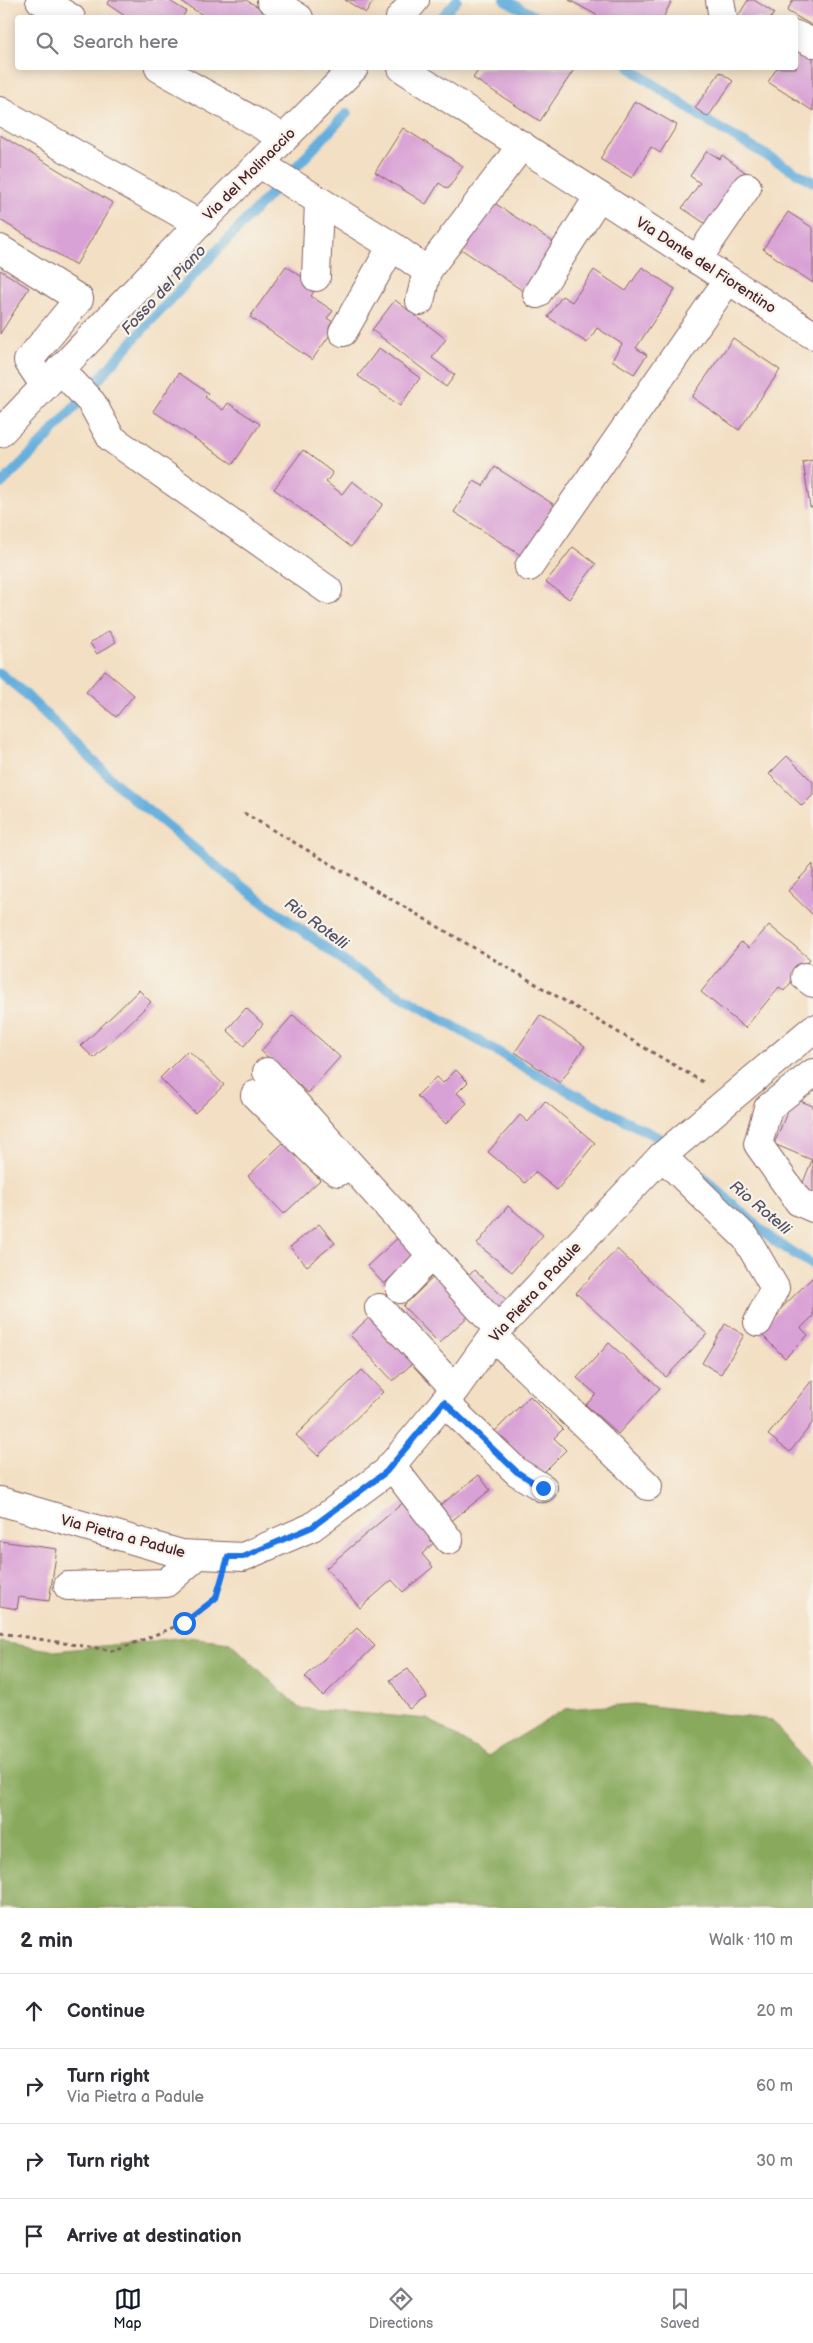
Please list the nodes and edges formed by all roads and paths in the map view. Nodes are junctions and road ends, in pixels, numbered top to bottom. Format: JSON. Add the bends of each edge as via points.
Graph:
{"nodes":[{"id":1,"x":40,"y":0,"type":"edge"},
{"id":2,"x":271,"y":0,"type":"edge"},
{"id":3,"x":416,"y":0,"type":"edge"},
{"id":4,"x":720,"y":0,"type":"edge"},
{"id":5,"x":66,"y":15,"type":"edge"},
{"id":6,"x":294,"y":15,"type":"edge"},
{"id":7,"x":403,"y":15,"type":"edge"},
{"id":8,"x":722,"y":15,"type":"edge"},
{"id":9,"x":798,"y":36,"type":"edge"},
{"id":10,"x":813,"y":43,"type":"edge"},
{"id":11,"x":163,"y":70,"type":"edge"},
{"id":12,"x":352,"y":70,"type":"edge"},
{"id":13,"x":405,"y":70,"type":"edge"},
{"id":14,"x":0,"y":111,"type":"edge"},
{"id":15,"x":284,"y":138,"type":"junction"},
{"id":16,"x":522,"y":145,"type":"junction"},
{"id":17,"x":273,"y":172,"type":"junction"},
{"id":18,"x":747,"y":187,"type":"dead end"},
{"id":19,"x":599,"y":196,"type":"junction"},
{"id":20,"x":319,"y":201,"type":"junction"},
{"id":21,"x":199,"y":224,"type":"junction"},
{"id":22,"x":392,"y":246,"type":"junction"},
{"id":23,"x":0,"y":249,"type":"edge"},
{"id":24,"x":697,"y":260,"type":"junction"},
{"id":25,"x":426,"y":271,"type":"junction"},
{"id":26,"x":316,"y":277,"type":"dead end"},
{"id":27,"x":728,"y":280,"type":"junction"},
{"id":28,"x":537,"y":294,"type":"dead end"},
{"id":29,"x":420,"y":301,"type":"dead end"},
{"id":30,"x":343,"y":332,"type":"dead end"},
{"id":31,"x":813,"y":335,"type":"edge"},
{"id":32,"x":58,"y":378,"type":"junction"},
{"id":33,"x":0,"y":433,"type":"edge"},
{"id":34,"x":529,"y":567,"type":"dead end"},
{"id":35,"x":328,"y":590,"type":"dead end"},
{"id":36,"x":244,"y":814,"type":"dead end"},
{"id":37,"x":813,"y":1029,"type":"edge"},
{"id":38,"x":813,"y":1073,"type":"edge"},
{"id":39,"x":261,"y":1083,"type":"dead end"},
{"id":40,"x":731,"y":1098,"type":"junction"},
{"id":41,"x":662,"y":1156,"type":"junction"},
{"id":42,"x":813,"y":1208,"type":"edge"},
{"id":43,"x":432,"y":1255,"type":"junction"},
{"id":44,"x":400,"y":1289,"type":"dead end"},
{"id":45,"x":379,"y":1308,"type":"dead end"},
{"id":46,"x":758,"y":1322,"type":"dead end"},
{"id":47,"x":496,"y":1332,"type":"junction"},
{"id":48,"x":450,"y":1396,"type":"junction"},
{"id":49,"x":391,"y":1465,"type":"junction"},
{"id":50,"x":648,"y":1486,"type":"dead end"},
{"id":51,"x":543,"y":1488,"type":"dead end"},
{"id":52,"x":0,"y":1501,"type":"edge"},
{"id":53,"x":449,"y":1540,"type":"dead end"},
{"id":54,"x":198,"y":1555,"type":"junction"},
{"id":55,"x":228,"y":1557,"type":"junction"},
{"id":56,"x":68,"y":1586,"type":"dead end"},
{"id":57,"x":0,"y":1633,"type":"edge"}],
"edges":[{"from":1,"to":5,"type":"street"},
{"from":2,"to":6,"type":"street"},
{"from":3,"to":7,"type":"street"},
{"from":4,"to":8,"type":"street"},
{"from":9,"to":10,"type":"street"},
{"from":11,"to":15,"type":"street"},
{"from":12,"to":15,"type":"street","name":"Via del Molinaccio"},
{"from":13,"to":16,"type":"street","name":"Via Dante del Fiorentino"},
{"from":14,"to":21,"type":"street"},
{"from":15,"to":17,"type":"street","name":"Via del Molinaccio"},
{"from":16,"to":19,"type":"street","name":"Via Dante del Fiorentino"},
{"from":16,"to":25,"type":"street"},
{"from":17,"to":20,"type":"street"},
{"from":17,"to":21,"type":"street","name":"Via del Molinaccio"},
{"from":18,"to":24,"type":"street"},
{"from":19,"to":24,"type":"street","name":"Via Dante del Fiorentino"},
{"from":19,"to":28,"type":"street"},
{"from":20,"to":22,"type":"street"},
{"from":20,"to":26,"type":"street"},
{"from":21,"to":32,"type":"street","name":"Via del Molinaccio"},
{"from":22,"to":25,"type":"street"},
{"from":22,"to":30,"type":"street"},
{"from":23,"to":32,"type":"street","via":[[79,299],[28,361]]},
{"from":24,"to":27,"type":"street","name":"Via Dante del Fiorentino"},
{"from":25,"to":29,"type":"street"},
{"from":27,"to":31,"type":"street","name":"Via Dante del Fiorentino"},
{"from":27,"to":34,"type":"street"},
{"from":32,"to":33,"type":"street","name":"Via del Molinaccio"},
{"from":32,"to":35,"type":"street","via":[[92,403],[111,438]]},
{"from":36,"to":40,"type":"path"},
{"from":37,"to":40,"type":"street","name":"Via Pietra a Padule"},
{"from":38,"to":42,"type":"street","via":[[768,1108],[758,1144],[799,1202]]},
{"from":39,"to":43,"type":"street","via":[[366,1182]]},
{"from":40,"to":41,"type":"street","name":"Via Pietra a Padule"},
{"from":41,"to":46,"type":"street","via":[[746,1238],[776,1288]]},
{"from":41,"to":47,"type":"street","name":"Via Pietra a Padule"},
{"from":43,"to":44,"type":"street"},
{"from":43,"to":47,"type":"street"},
{"from":45,"to":48,"type":"street"},
{"from":47,"to":48,"type":"street","name":"Via Pietra a Padule"},
{"from":47,"to":50,"type":"street"},
{"from":48,"to":49,"type":"street","name":"Via Pietra a Padule"},
{"from":48,"to":51,"type":"street","via":[[517,1472]]},
{"from":49,"to":53,"type":"street"},
{"from":49,"to":55,"type":"street","name":"Via Pietra a Padule","via":[[312,1527],[243,1557]]},
{"from":52,"to":54,"type":"street","name":"Via Pietra a Padule","via":[[180,1554]]},
{"from":54,"to":55,"type":"street","name":"Via Pietra a Padule"},
{"from":54,"to":56,"type":"street","via":[[166,1582]]},
{"from":55,"to":57,"type":"path","via":[[216,1598],[184,1623],[115,1651]]}]}
